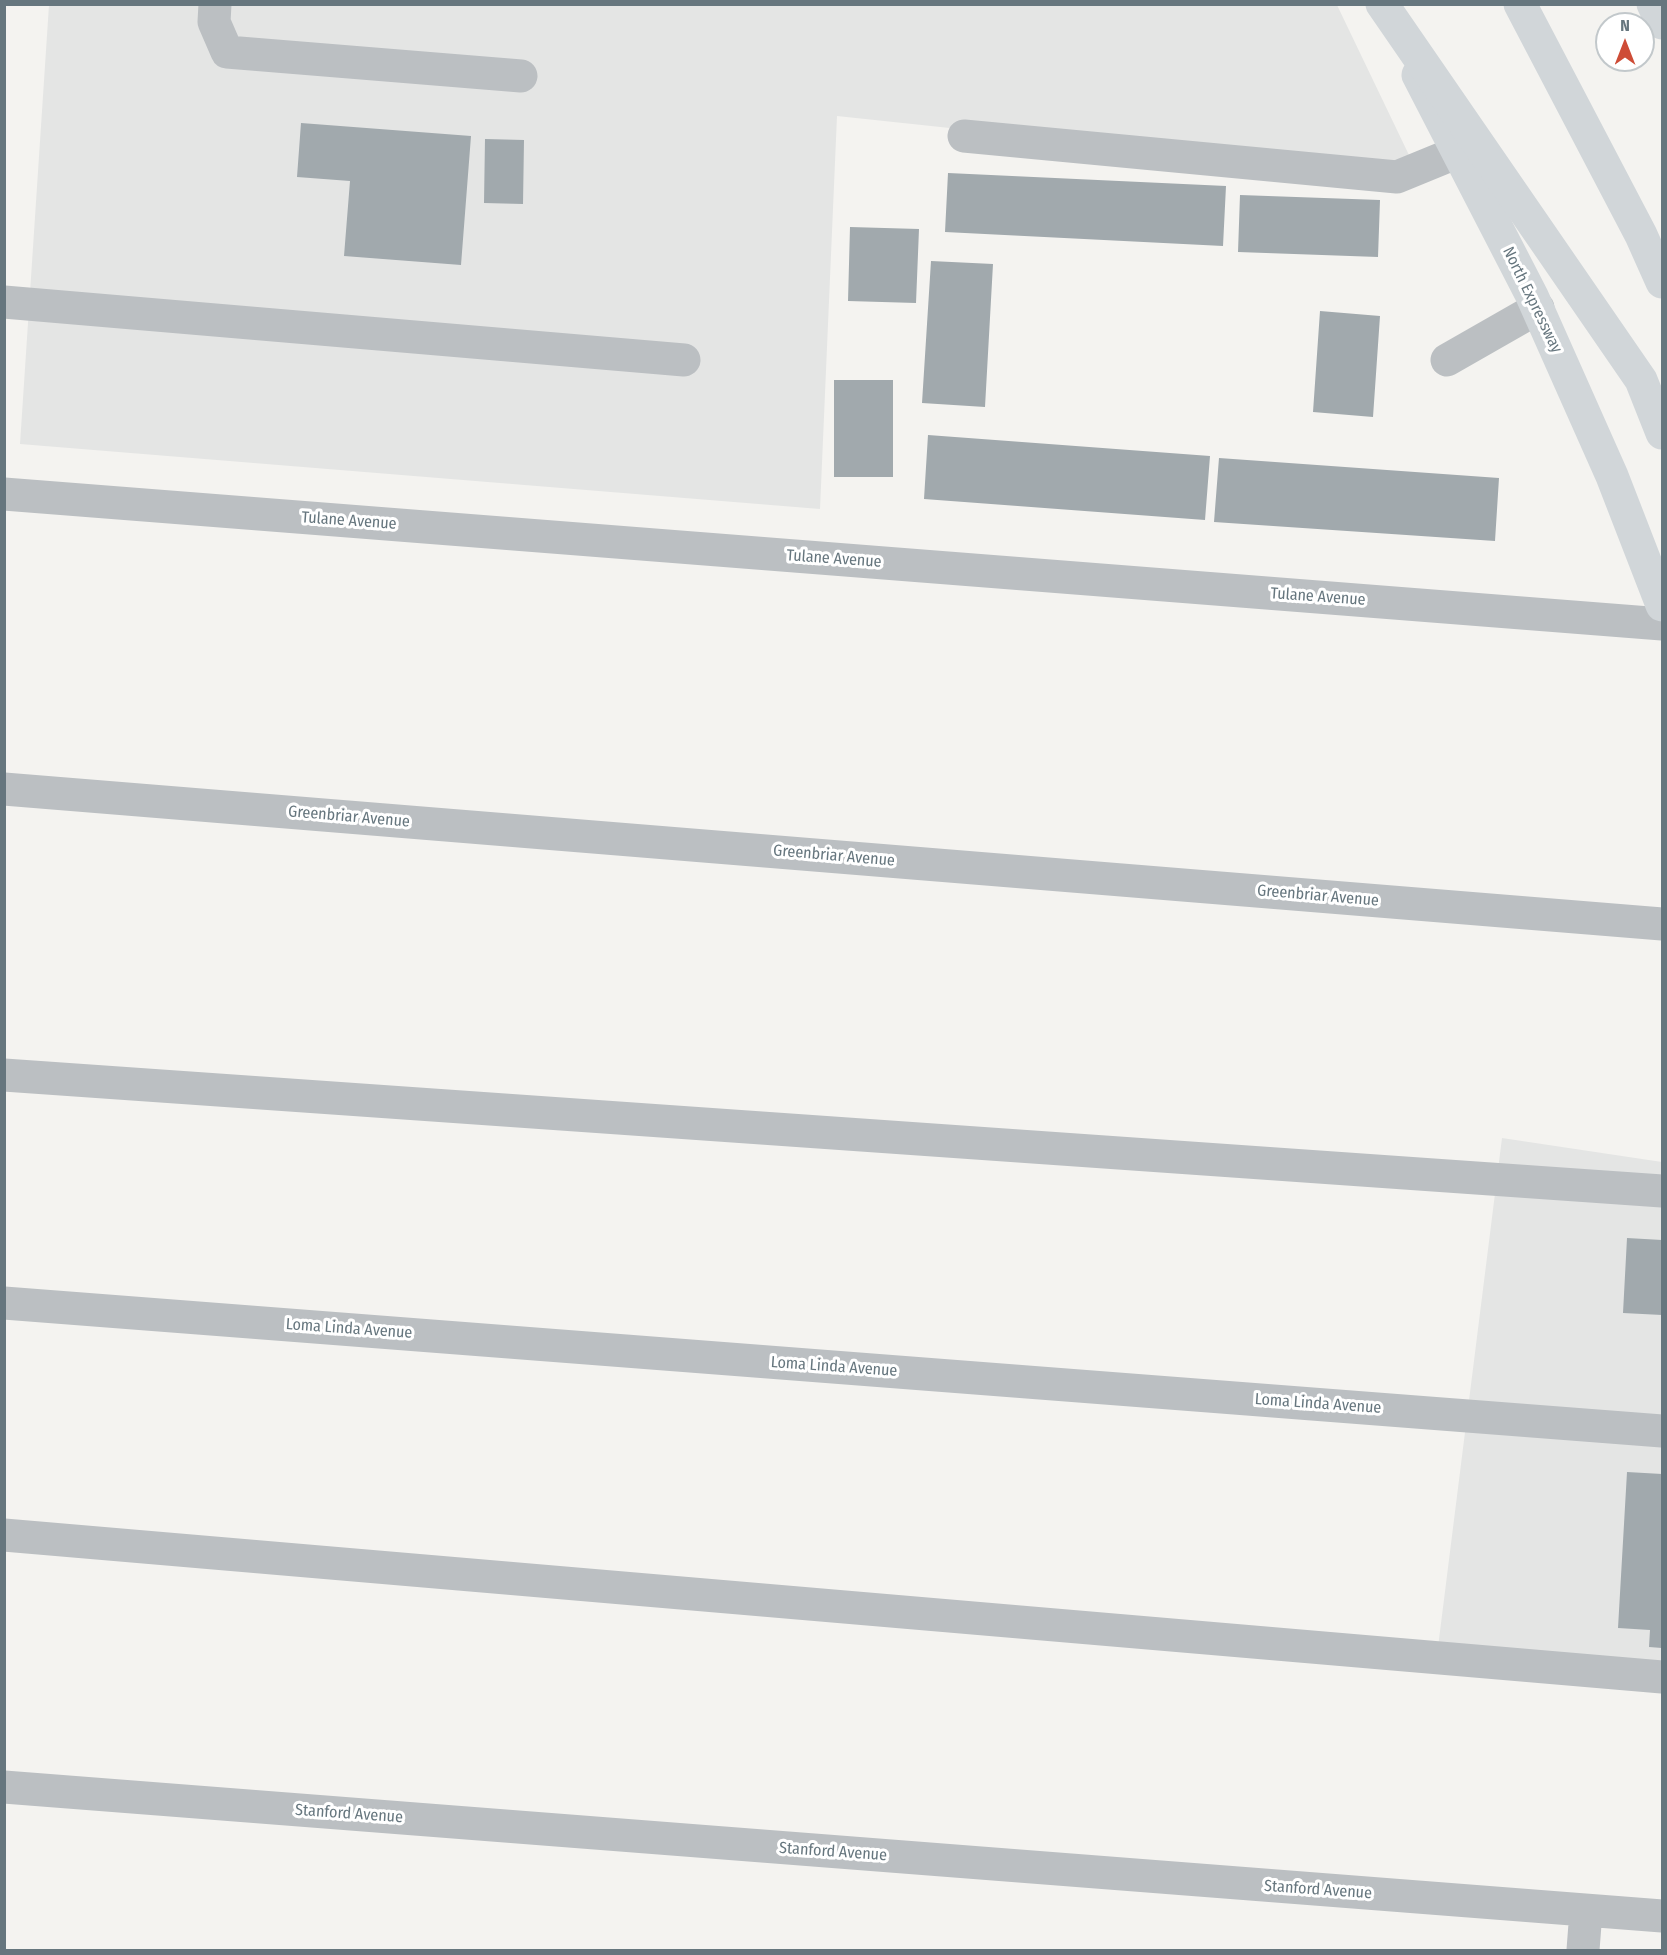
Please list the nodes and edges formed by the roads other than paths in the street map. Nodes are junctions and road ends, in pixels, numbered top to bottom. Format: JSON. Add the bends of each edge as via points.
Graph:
{"nodes":[{"id":1,"x":215,"y":4,"type":"edge"},
{"id":2,"x":1382,"y":4,"type":"edge"},
{"id":3,"x":1520,"y":4,"type":"edge"},
{"id":4,"x":1653,"y":4,"type":"edge"},
{"id":5,"x":1662,"y":23,"type":"edge"},
{"id":6,"x":521,"y":76,"type":"dead end"},
{"id":7,"x":964,"y":136,"type":"dead end"},
{"id":8,"x":1458,"y":152,"type":"junction"},
{"id":9,"x":1662,"y":282,"type":"edge"},
{"id":10,"x":4,"y":302,"type":"edge"},
{"id":11,"x":1538,"y":308,"type":"junction"},
{"id":12,"x":684,"y":360,"type":"dead end"},
{"id":13,"x":1447,"y":360,"type":"dead end"},
{"id":14,"x":1662,"y":433,"type":"edge"},
{"id":15,"x":4,"y":494,"type":"edge"},
{"id":16,"x":1662,"y":605,"type":"edge"},
{"id":17,"x":1662,"y":624,"type":"edge"},
{"id":18,"x":4,"y":789,"type":"edge"},
{"id":19,"x":1662,"y":924,"type":"edge"},
{"id":20,"x":4,"y":1075,"type":"edge"},
{"id":21,"x":1662,"y":1191,"type":"edge"},
{"id":22,"x":4,"y":1303,"type":"edge"},
{"id":23,"x":1662,"y":1431,"type":"edge"},
{"id":24,"x":4,"y":1535,"type":"edge"},
{"id":25,"x":1662,"y":1677,"type":"edge"},
{"id":26,"x":4,"y":1787,"type":"edge"},
{"id":27,"x":1586,"y":1911,"type":"junction"},
{"id":28,"x":1662,"y":1916,"type":"edge"},
{"id":29,"x":1583,"y":1950,"type":"edge"}],
"edges":[{"from":1,"to":6,"type":"street","via":[[214,21],[227,52]]},
{"from":2,"to":8,"type":"main road","name":"North Expressway"},
{"from":2,"to":14,"type":"main road","via":[[1641,380]]},
{"from":3,"to":9,"type":"main road"},
{"from":4,"to":5,"type":"main road"},
{"from":7,"to":8,"type":"street","via":[[1397,177]]},
{"from":8,"to":11,"type":"main road","name":"North Expressway"},
{"from":10,"to":12,"type":"street"},
{"from":11,"to":13,"type":"street"},
{"from":11,"to":16,"type":"main road","name":"North Expressway","via":[[1612,476]]},
{"from":15,"to":17,"type":"street","name":"Tulane Avenue"},
{"from":18,"to":19,"type":"street","name":"Greenbriar Avenue"},
{"from":20,"to":21,"type":"street"},
{"from":22,"to":23,"type":"street","name":"Loma Linda Avenue"},
{"from":24,"to":25,"type":"street"},
{"from":26,"to":27,"type":"street","name":"Stanford Avenue"},
{"from":27,"to":28,"type":"street","name":"Stanford Avenue"},
{"from":27,"to":29,"type":"street"}]}
